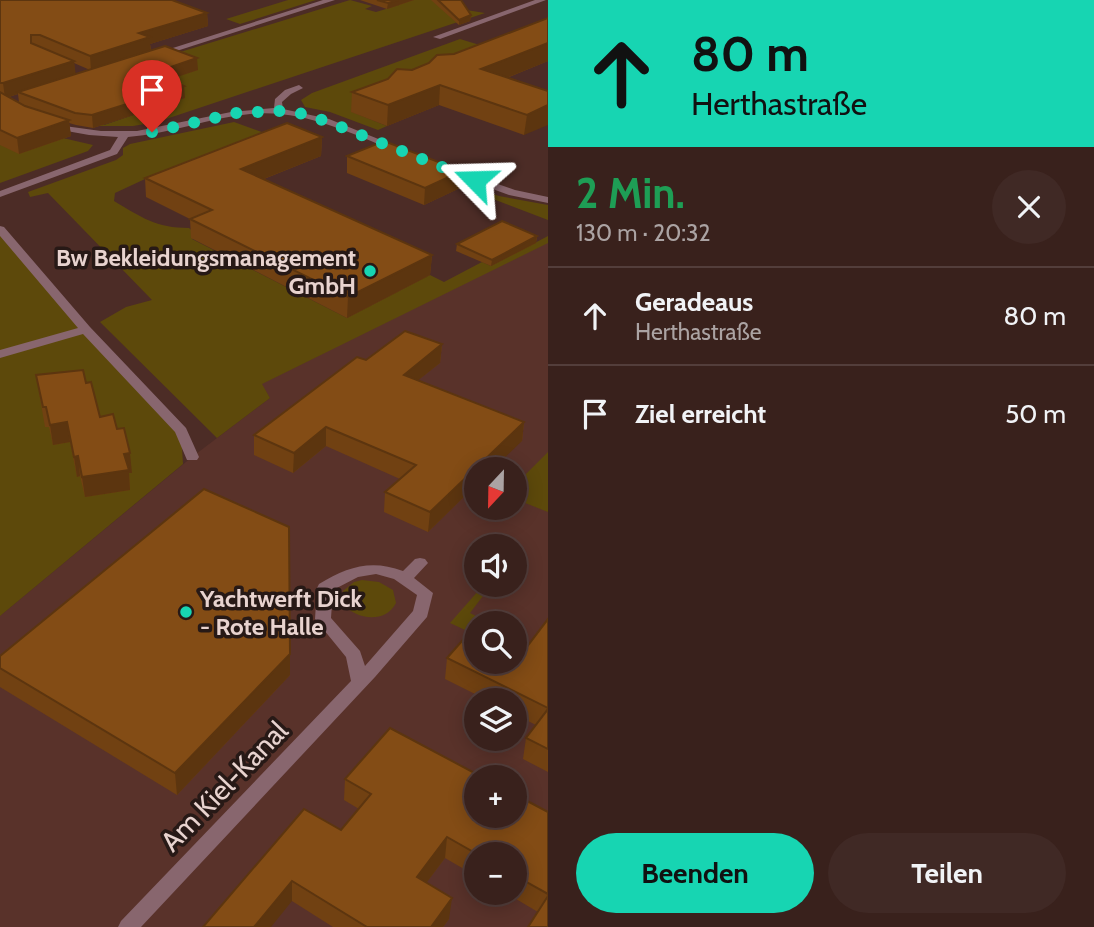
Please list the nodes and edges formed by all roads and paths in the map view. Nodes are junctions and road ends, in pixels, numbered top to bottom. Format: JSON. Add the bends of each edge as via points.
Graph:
{"nodes":[{"id":1,"x":331,"y":0,"type":"edge"},
{"id":2,"x":542,"y":0,"type":"edge"},
{"id":3,"x":437,"y":37,"type":"dead end"},
{"id":4,"x":142,"y":59,"type":"edge"},
{"id":5,"x":299,"y":88,"type":"dead end"},
{"id":6,"x":279,"y":111,"type":"junction"},
{"id":7,"x":36,"y":120,"type":"edge"},
{"id":8,"x":124,"y":135,"type":"junction"},
{"id":9,"x":411,"y":155,"type":"edge"},
{"id":10,"x":436,"y":165,"type":"edge"},
{"id":11,"x":0,"y":194,"type":"edge"},
{"id":12,"x":548,"y":200,"type":"edge"},
{"id":13,"x":0,"y":229,"type":"edge"},
{"id":14,"x":86,"y":330,"type":"junction"},
{"id":15,"x":0,"y":354,"type":"edge"},
{"id":16,"x":192,"y":457,"type":"dead end"},
{"id":17,"x":420,"y":563,"type":"dead end"},
{"id":18,"x":405,"y":577,"type":"junction"},
{"id":19,"x":360,"y":683,"type":"junction"},
{"id":20,"x":128,"y":927,"type":"edge"}],
"edges":[{"from":1,"to":4,"type":"street"},
{"from":2,"to":3,"type":"street"},
{"from":5,"to":6,"type":"street","via":[[278,101]]},
{"from":6,"to":8,"type":"street","via":[[236,113]]},
{"from":6,"to":9,"type":"street","via":[[331,123]]},
{"from":7,"to":8,"type":"street","via":[[90,133]]},
{"from":8,"to":11,"type":"street","via":[[114,152]]},
{"from":10,"to":12,"type":"street","via":[[513,194]]},
{"from":13,"to":14,"type":"street"},
{"from":14,"to":15,"type":"street"},
{"from":14,"to":16,"type":"street","via":[[181,431]]},
{"from":17,"to":18,"type":"street"},
{"from":18,"to":19,"type":"street","name":"Am Kiel-Kanal","via":[[425,593],[421,613]]},
{"from":18,"to":19,"type":"street","via":[[375,567],[347,573],[325,587],[323,619],[354,655]]},
{"from":19,"to":20,"type":"street","name":"Am Kiel-Kanal"}]}
